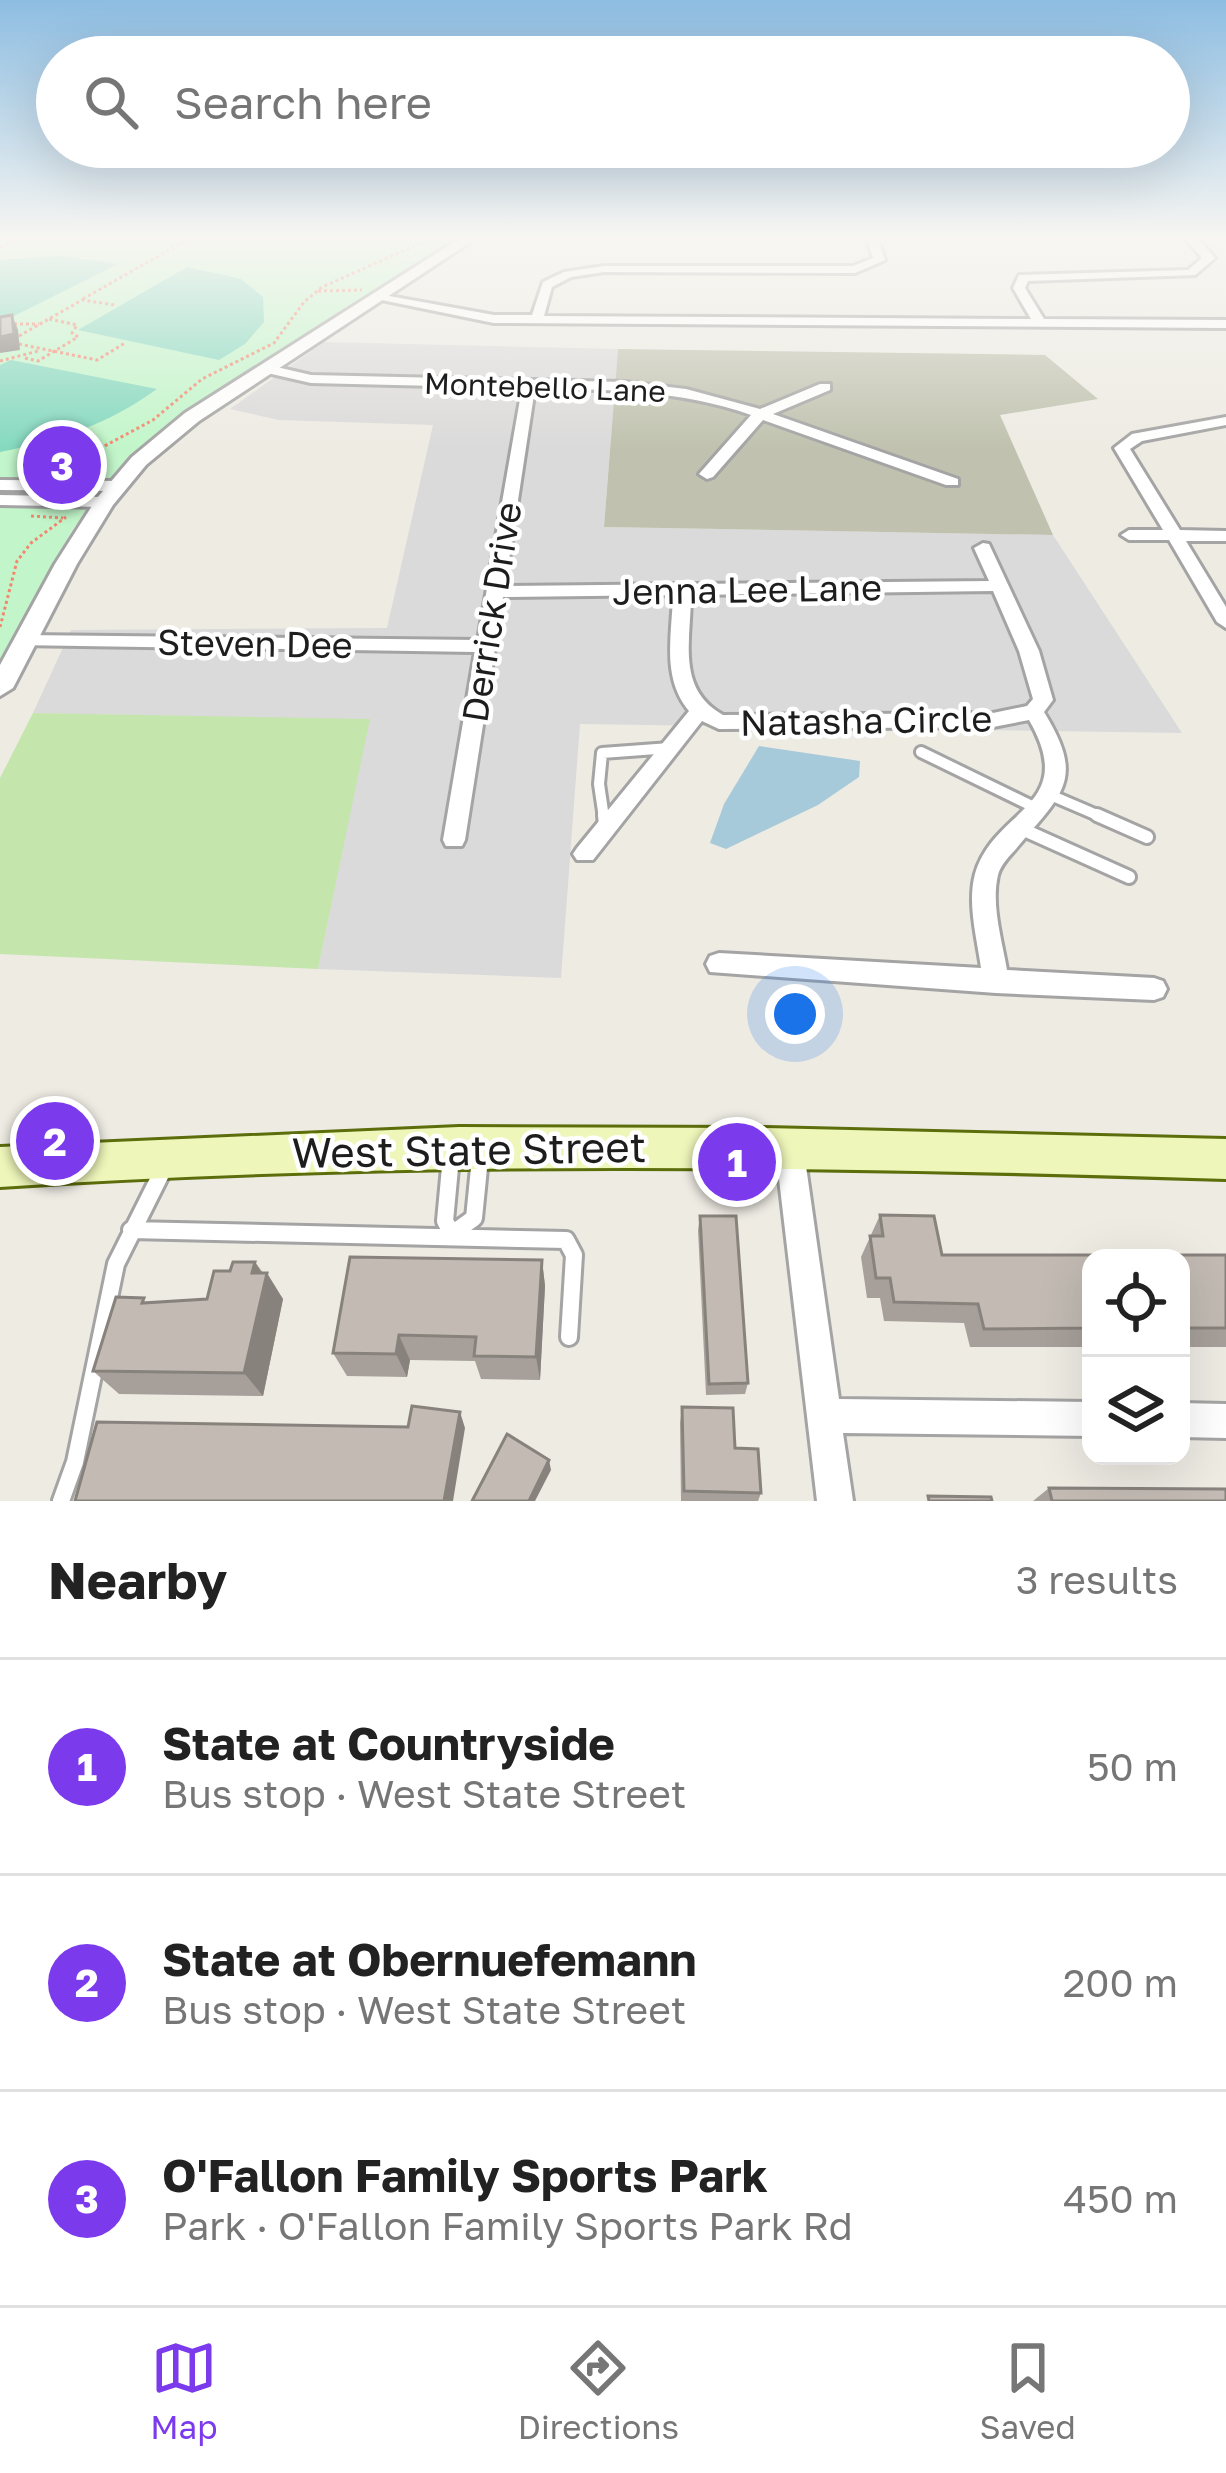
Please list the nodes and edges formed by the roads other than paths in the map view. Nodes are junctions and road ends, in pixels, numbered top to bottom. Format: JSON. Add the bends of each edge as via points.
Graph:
{"nodes":[{"id":1,"x":353,"y":309,"type":"edge"},
{"id":2,"x":440,"y":309,"type":"edge"},
{"id":3,"x":540,"y":309,"type":"edge"},
{"id":4,"x":1031,"y":309,"type":"edge"},
{"id":5,"x":537,"y":319,"type":"junction"},
{"id":6,"x":1040,"y":323,"type":"junction"},
{"id":7,"x":1196,"y":324,"type":"junction"},
{"id":8,"x":1226,"y":324,"type":"edge"},
{"id":9,"x":1226,"y":342,"type":"edge"},
{"id":10,"x":268,"y":369,"type":"junction"},
{"id":11,"x":529,"y":385,"type":"junction"},
{"id":12,"x":825,"y":387,"type":"dead end"},
{"id":13,"x":760,"y":414,"type":"junction"},
{"id":14,"x":1226,"y":422,"type":"edge"},
{"id":15,"x":707,"y":474,"type":"dead end"},
{"id":16,"x":952,"y":482,"type":"dead end"},
{"id":17,"x":0,"y":485,"type":"edge"},
{"id":18,"x":107,"y":489,"type":"junction"},
{"id":19,"x":0,"y":500,"type":"edge"},
{"id":20,"x":1130,"y":535,"type":"dead end"},
{"id":21,"x":1174,"y":535,"type":"junction"},
{"id":22,"x":1226,"y":536,"type":"edge"},
{"id":23,"x":983,"y":548,"type":"dead end"},
{"id":24,"x":999,"y":586,"type":"junction"},
{"id":25,"x":682,"y":589,"type":"junction"},
{"id":26,"x":494,"y":592,"type":"junction"},
{"id":27,"x":1226,"y":622,"type":"edge"},
{"id":28,"x":24,"y":641,"type":"junction"},
{"id":29,"x":487,"y":646,"type":"junction"},
{"id":30,"x":0,"y":688,"type":"edge"},
{"id":31,"x":1034,"y":712,"type":"junction"},
{"id":32,"x":698,"y":713,"type":"junction"},
{"id":33,"x":670,"y":748,"type":"junction"},
{"id":34,"x":921,"y":752,"type":"dead end"},
{"id":35,"x":1042,"y":801,"type":"junction"},
{"id":36,"x":1021,"y":828,"type":"junction"},
{"id":37,"x":605,"y":829,"type":"junction"},
{"id":38,"x":1147,"y":837,"type":"dead end"},
{"id":39,"x":454,"y":840,"type":"dead end"},
{"id":40,"x":585,"y":854,"type":"dead end"},
{"id":41,"x":1129,"y":877,"type":"dead end"},
{"id":42,"x":719,"y":964,"type":"dead end"},
{"id":43,"x":995,"y":982,"type":"junction"},
{"id":44,"x":1154,"y":989,"type":"dead end"},
{"id":45,"x":789,"y":1145,"type":"junction"},
{"id":46,"x":466,"y":1148,"type":"junction"},
{"id":47,"x":170,"y":1157,"type":"junction"},
{"id":48,"x":1226,"y":1159,"type":"edge"},
{"id":49,"x":0,"y":1167,"type":"edge"},
{"id":50,"x":130,"y":1230,"type":"junction"},
{"id":51,"x":452,"y":1234,"type":"junction"},
{"id":52,"x":569,"y":1337,"type":"dead end"},
{"id":53,"x":824,"y":1416,"type":"junction"},
{"id":54,"x":1082,"y":1419,"type":"edge"},
{"id":55,"x":1190,"y":1420,"type":"edge"},
{"id":56,"x":1226,"y":1421,"type":"edge"},
{"id":57,"x":61,"y":1501,"type":"edge"},
{"id":58,"x":835,"y":1501,"type":"edge"}],
"edges":[{"from":1,"to":10,"type":"street"},
{"from":2,"to":5,"type":"street"},
{"from":3,"to":5,"type":"street"},
{"from":4,"to":6,"type":"street"},
{"from":5,"to":6,"type":"street"},
{"from":6,"to":7,"type":"street"},
{"from":7,"to":8,"type":"street"},
{"from":7,"to":9,"type":"street"},
{"from":10,"to":11,"type":"street","name":"Montebello Lane","via":[[311,379]]},
{"from":10,"to":18,"type":"street","via":[[192,417]]},
{"from":11,"to":13,"type":"street","name":"Montebello Lane","via":[[686,393]]},
{"from":11,"to":26,"type":"street","name":"Derrick Drive"},
{"from":12,"to":13,"type":"street"},
{"from":13,"to":15,"type":"street"},
{"from":13,"to":16,"type":"street","name":"Montebello Lane"},
{"from":14,"to":21,"type":"street","via":[[1123,443]]},
{"from":17,"to":18,"type":"street"},
{"from":18,"to":19,"type":"street"},
{"from":18,"to":28,"type":"street"},
{"from":20,"to":21,"type":"street"},
{"from":21,"to":22,"type":"street"},
{"from":21,"to":27,"type":"street"},
{"from":23,"to":24,"type":"street"},
{"from":24,"to":25,"type":"street","name":"Jenna Lee Lane"},
{"from":24,"to":31,"type":"street","via":[[1042,690]]},
{"from":25,"to":26,"type":"street","name":"Jenna Lee Lane"},
{"from":25,"to":32,"type":"street","via":[[682,686]]},
{"from":26,"to":29,"type":"street","name":"Derrick Drive"},
{"from":28,"to":29,"type":"street","name":"Steven Dee"},
{"from":28,"to":30,"type":"street"},
{"from":29,"to":39,"type":"street","name":"Derrick Drive"},
{"from":31,"to":32,"type":"street","name":"Natasha Circle","via":[[994,720],[742,725]]},
{"from":31,"to":35,"type":"street","via":[[1060,766]]},
{"from":32,"to":33,"type":"street"},
{"from":33,"to":37,"type":"street"},
{"from":33,"to":37,"type":"lane","via":[[602,753]]},
{"from":34,"to":35,"type":"lane"},
{"from":35,"to":36,"type":"street"},
{"from":35,"to":38,"type":"lane"},
{"from":36,"to":41,"type":"lane"},
{"from":36,"to":43,"type":"street","via":[[985,880]]},
{"from":37,"to":40,"type":"street"},
{"from":42,"to":43,"type":"street"},
{"from":43,"to":44,"type":"street"},
{"from":45,"to":46,"type":"main road","name":"West State Street"},
{"from":45,"to":48,"type":"main road","name":"West State Street"},
{"from":45,"to":53,"type":"street"},
{"from":46,"to":47,"type":"main road","name":"West State Street"},
{"from":46,"to":51,"type":"lane","via":[[445,1222]]},
{"from":46,"to":51,"type":"lane","via":[[474,1218]]},
{"from":47,"to":49,"type":"main road","name":"West State Street"},
{"from":47,"to":50,"type":"lane"},
{"from":50,"to":51,"type":"lane"},
{"from":50,"to":57,"type":"lane"},
{"from":51,"to":52,"type":"lane","via":[[572,1244]]},
{"from":53,"to":54,"type":"street"},
{"from":53,"to":58,"type":"street"},
{"from":55,"to":56,"type":"street"}]}
